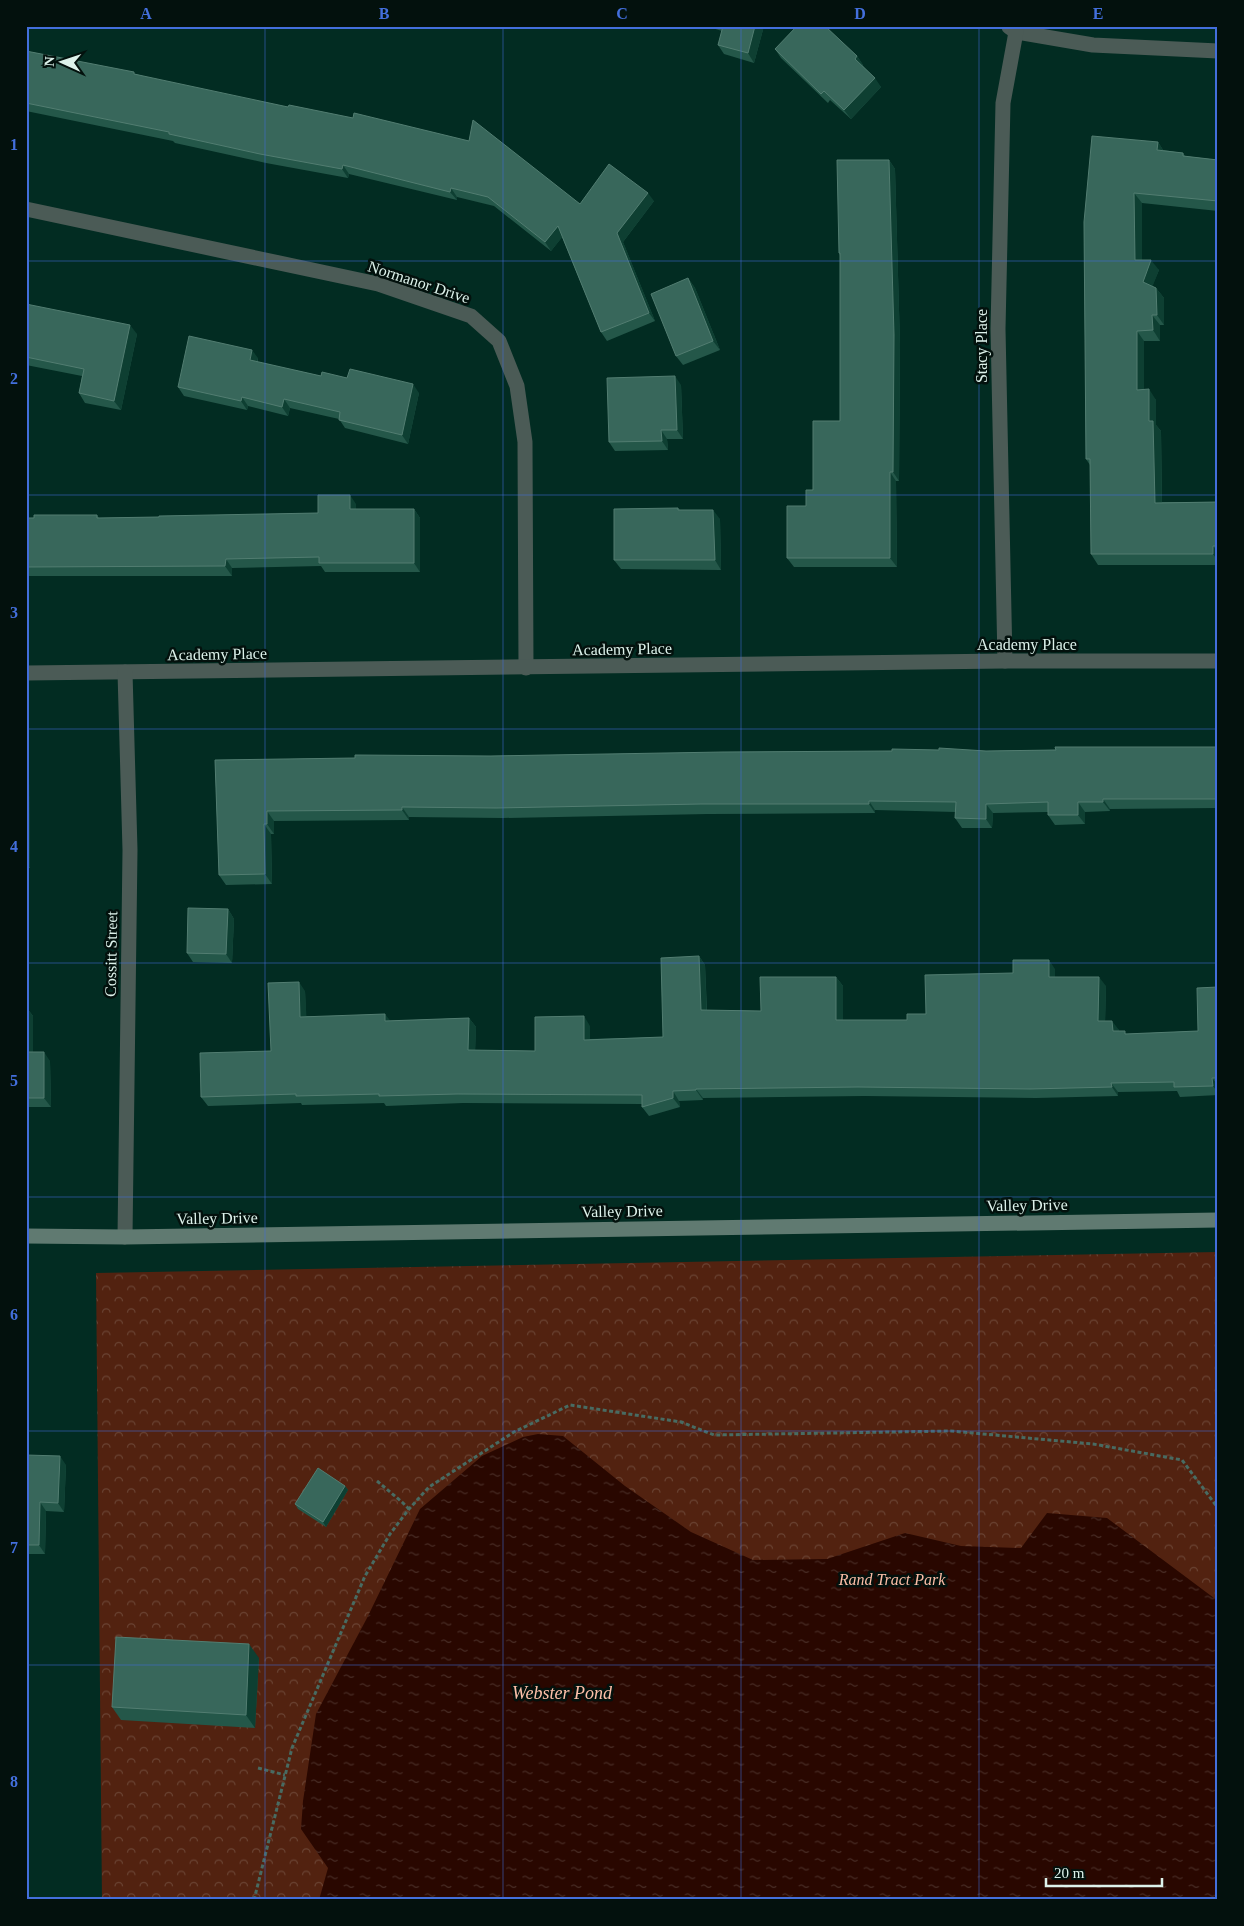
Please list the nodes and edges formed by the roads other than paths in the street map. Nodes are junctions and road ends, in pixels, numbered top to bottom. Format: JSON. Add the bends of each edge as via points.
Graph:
{"nodes":[{"id":1,"x":1012,"y":29,"type":"edge"},
{"id":2,"x":1218,"y":50,"type":"edge"},
{"id":3,"x":26,"y":209,"type":"edge"},
{"id":4,"x":1005,"y":661,"type":"junction"},
{"id":5,"x":1218,"y":661,"type":"edge"},
{"id":6,"x":526,"y":668,"type":"junction"},
{"id":7,"x":126,"y":672,"type":"junction"},
{"id":8,"x":26,"y":673,"type":"edge"},
{"id":9,"x":1218,"y":1220,"type":"edge"},
{"id":10,"x":26,"y":1236,"type":"edge"},
{"id":11,"x":125,"y":1237,"type":"junction"}],
"edges":[{"from":1,"to":2,"type":"street","via":[[1093,45]]},
{"from":1,"to":4,"type":"street","name":"Stacy Place","via":[[1003,102],[998,328]]},
{"from":3,"to":6,"type":"street","name":"Normanor Drive","via":[[378,284],[471,316],[499,341],[517,386],[525,442]]},
{"from":4,"to":5,"type":"street","name":"Academy Place"},
{"from":4,"to":6,"type":"street","name":"Academy Place"},
{"from":6,"to":7,"type":"street","name":"Academy Place"},
{"from":7,"to":8,"type":"street","name":"Academy Place"},
{"from":7,"to":11,"type":"street","name":"Cossitt Street","via":[[130,860]]},
{"from":9,"to":11,"type":"main road","name":"Valley Drive"},
{"from":10,"to":11,"type":"main road","name":"Valley Drive"}]}
